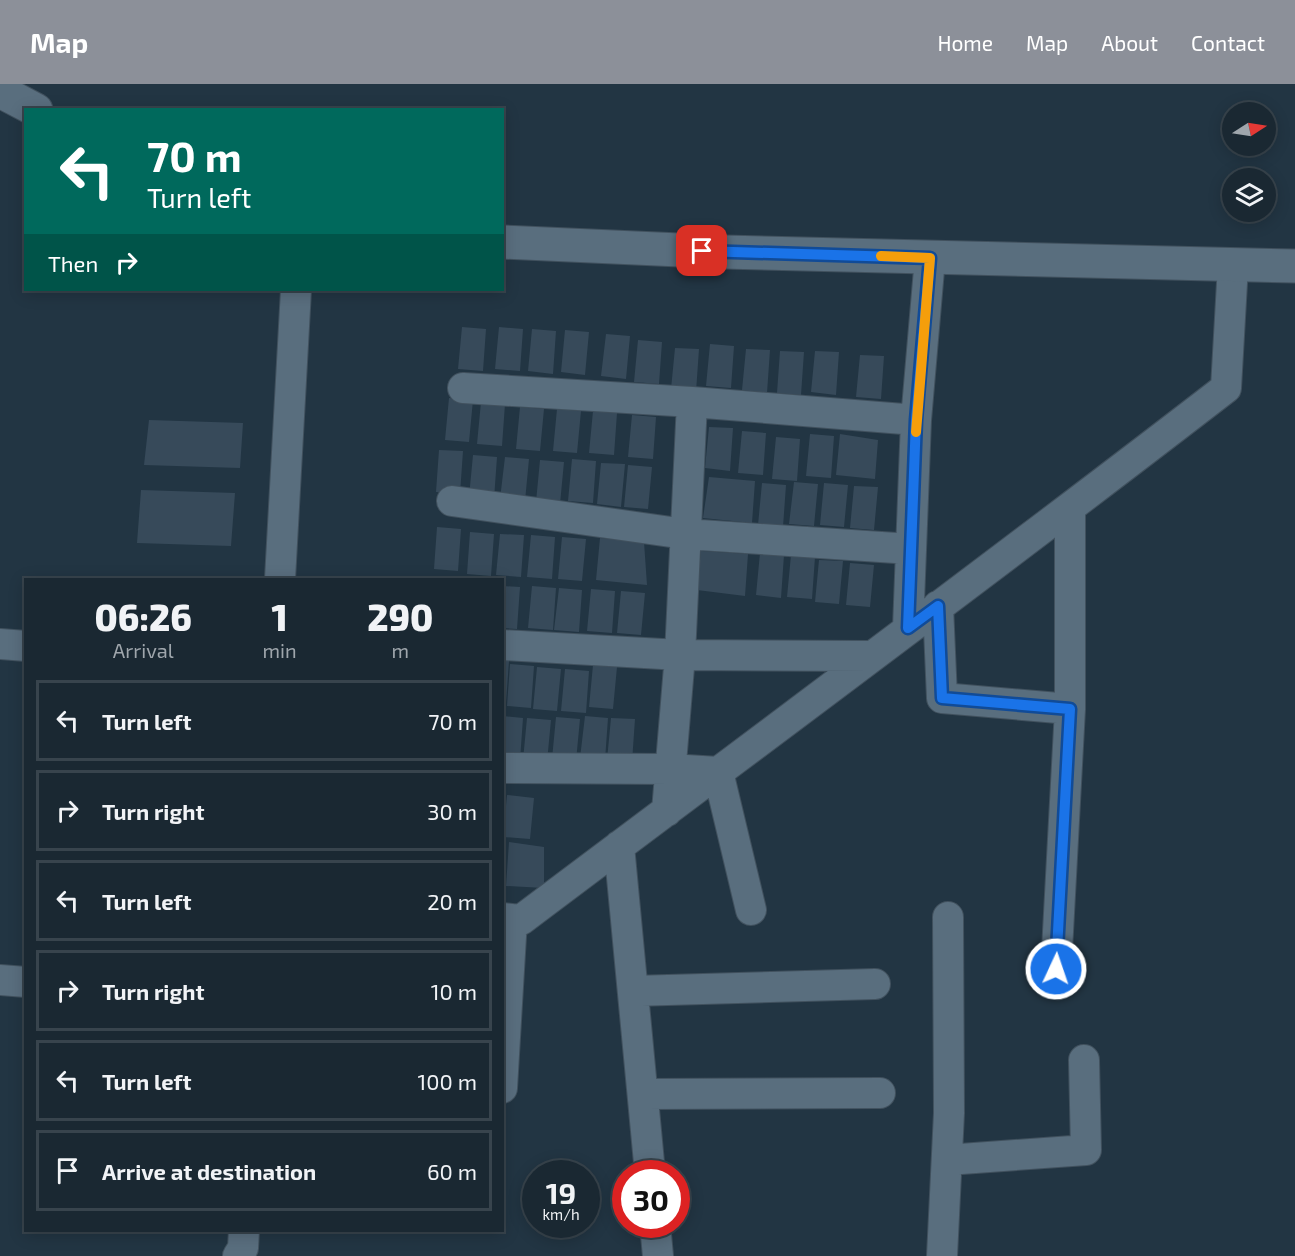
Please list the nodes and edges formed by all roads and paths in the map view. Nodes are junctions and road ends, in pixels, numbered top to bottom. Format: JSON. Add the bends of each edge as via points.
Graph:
{"nodes":[{"id":1,"x":0,"y":91,"type":"edge"},
{"id":2,"x":32,"y":108,"type":"edge"},
{"id":3,"x":504,"y":242,"type":"edge"},
{"id":4,"x":930,"y":258,"type":"junction"},
{"id":5,"x":1233,"y":265,"type":"junction"},
{"id":6,"x":1295,"y":266,"type":"edge"},
{"id":7,"x":296,"y":291,"type":"edge"},
{"id":8,"x":463,"y":388,"type":"dead end"},
{"id":9,"x":692,"y":402,"type":"junction"},
{"id":10,"x":916,"y":420,"type":"junction"},
{"id":11,"x":452,"y":501,"type":"dead end"},
{"id":12,"x":1070,"y":508,"type":"junction"},
{"id":13,"x":685,"y":534,"type":"junction"},
{"id":14,"x":911,"y":549,"type":"junction"},
{"id":15,"x":280,"y":578,"type":"edge"},
{"id":16,"x":938,"y":606,"type":"junction"},
{"id":17,"x":908,"y":628,"type":"junction"},
{"id":18,"x":0,"y":644,"type":"edge"},
{"id":19,"x":504,"y":645,"type":"edge"},
{"id":20,"x":24,"y":646,"type":"edge"},
{"id":21,"x":680,"y":655,"type":"junction"},
{"id":22,"x":871,"y":656,"type":"junction"},
{"id":23,"x":1070,"y":709,"type":"junction"},
{"id":24,"x":504,"y":768,"type":"edge"},
{"id":25,"x":670,"y":769,"type":"junction"},
{"id":26,"x":718,"y":772,"type":"junction"},
{"id":27,"x":667,"y":811,"type":"junction"},
{"id":28,"x":619,"y":846,"type":"junction"},
{"id":29,"x":751,"y":910,"type":"dead end"},
{"id":30,"x":948,"y":917,"type":"dead end"},
{"id":31,"x":507,"y":919,"type":"edge"},
{"id":32,"x":1056,"y":969,"type":"dead end"},
{"id":33,"x":0,"y":980,"type":"edge"},
{"id":34,"x":24,"y":982,"type":"edge"},
{"id":35,"x":874,"y":984,"type":"dead end"},
{"id":36,"x":633,"y":991,"type":"junction"},
{"id":37,"x":504,"y":1019,"type":"edge"},
{"id":38,"x":1084,"y":1060,"type":"dead end"},
{"id":39,"x":880,"y":1093,"type":"dead end"},
{"id":40,"x":643,"y":1094,"type":"junction"},
{"id":41,"x":649,"y":1160,"type":"edge"},
{"id":42,"x":947,"y":1160,"type":"junction"},
{"id":43,"x":244,"y":1232,"type":"edge"},
{"id":44,"x":656,"y":1238,"type":"edge"},
{"id":45,"x":238,"y":1256,"type":"edge"},
{"id":46,"x":658,"y":1256,"type":"edge"},
{"id":47,"x":942,"y":1256,"type":"edge"}],
"edges":[{"from":1,"to":2,"type":"main road"},
{"from":3,"to":4,"type":"main road"},
{"from":4,"to":5,"type":"main road"},
{"from":4,"to":10,"type":"street"},
{"from":5,"to":6,"type":"main road"},
{"from":5,"to":12,"type":"street","via":[[1226,388]]},
{"from":7,"to":15,"type":"street"},
{"from":8,"to":9,"type":"street"},
{"from":9,"to":10,"type":"street"},
{"from":9,"to":13,"type":"street"},
{"from":10,"to":14,"type":"street"},
{"from":11,"to":13,"type":"street"},
{"from":12,"to":16,"type":"street"},
{"from":12,"to":23,"type":"street"},
{"from":13,"to":14,"type":"street"},
{"from":13,"to":21,"type":"street"},
{"from":14,"to":17,"type":"street"},
{"from":16,"to":17,"type":"street"},
{"from":16,"to":23,"type":"street","via":[[942,698]]},
{"from":17,"to":22,"type":"street"},
{"from":18,"to":20,"type":"street"},
{"from":19,"to":21,"type":"street"},
{"from":21,"to":22,"type":"street"},
{"from":21,"to":25,"type":"street"},
{"from":22,"to":26,"type":"street"},
{"from":23,"to":32,"type":"street"},
{"from":24,"to":25,"type":"street"},
{"from":25,"to":26,"type":"street"},
{"from":25,"to":27,"type":"street"},
{"from":26,"to":27,"type":"street"},
{"from":26,"to":29,"type":"street"},
{"from":27,"to":28,"type":"street"},
{"from":28,"to":31,"type":"street","via":[[521,920]]},
{"from":28,"to":36,"type":"street"},
{"from":30,"to":42,"type":"street"},
{"from":31,"to":37,"type":"street"},
{"from":33,"to":34,"type":"street"},
{"from":35,"to":36,"type":"street"},
{"from":36,"to":40,"type":"street"},
{"from":38,"to":42,"type":"street","via":[[1086,1150]]},
{"from":39,"to":40,"type":"street"},
{"from":40,"to":41,"type":"street"},
{"from":42,"to":47,"type":"street"},
{"from":43,"to":45,"type":"street"},
{"from":44,"to":46,"type":"street"}]}
